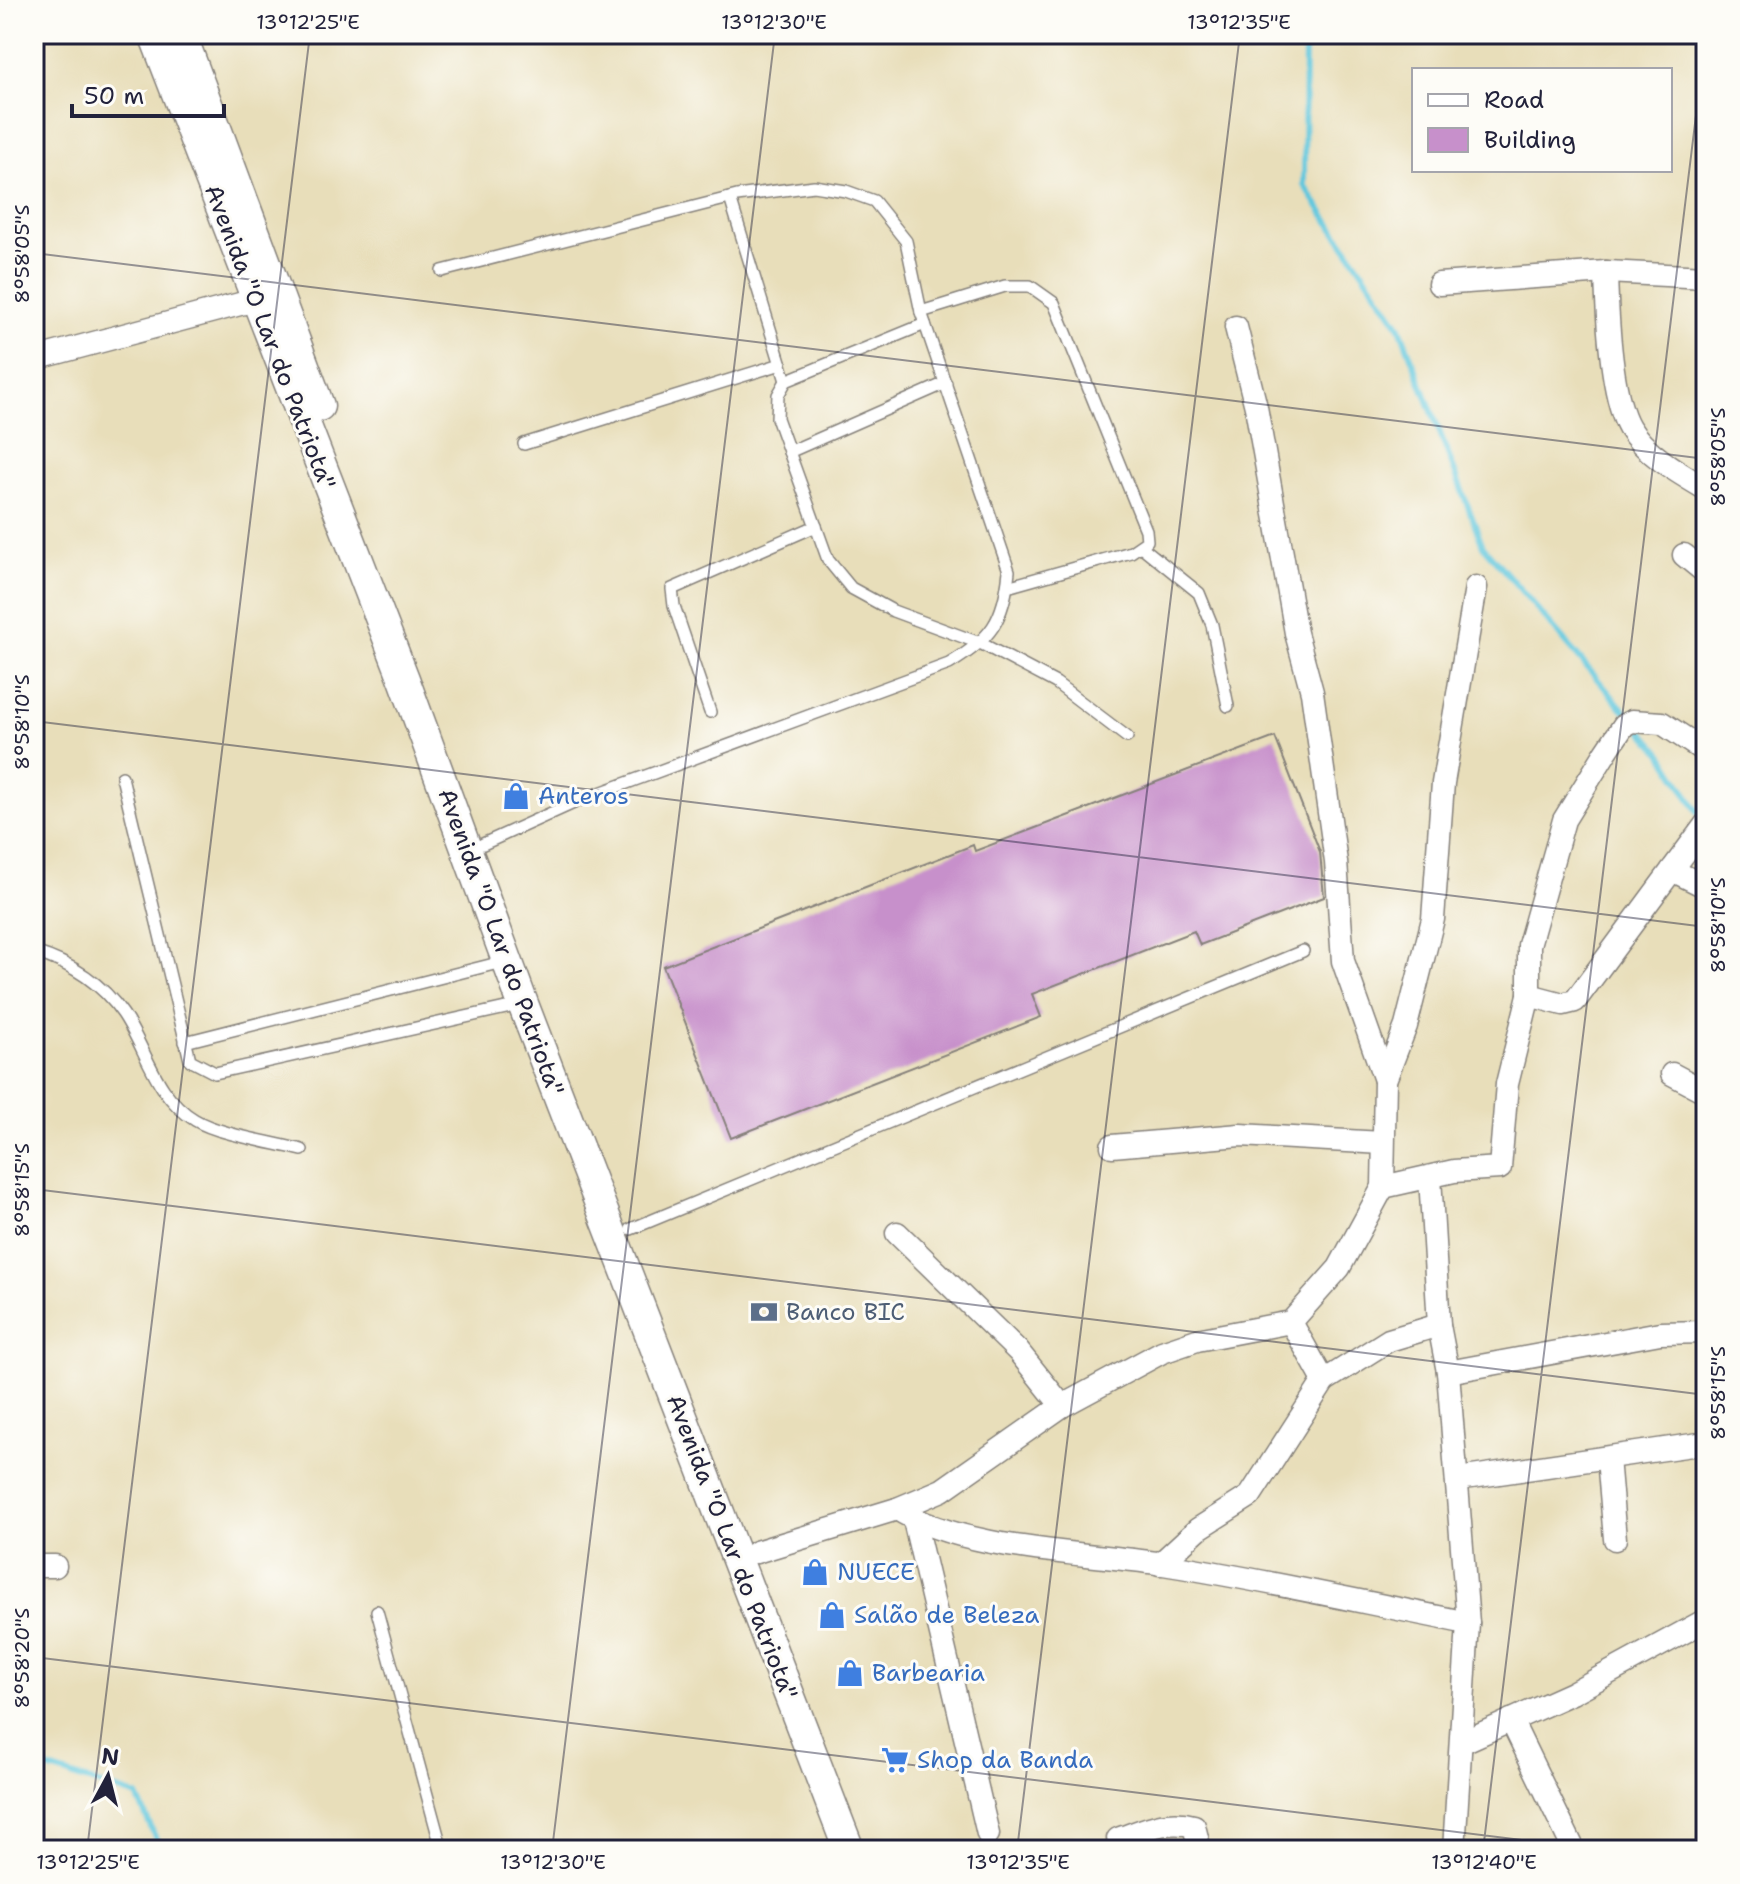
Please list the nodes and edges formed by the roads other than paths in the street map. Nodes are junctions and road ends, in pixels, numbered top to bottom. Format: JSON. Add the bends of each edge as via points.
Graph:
{"nodes":[{"id":1,"x":154,"y":34,"type":"edge"},
{"id":2,"x":181,"y":34,"type":"edge"},
{"id":3,"x":730,"y":198,"type":"junction"},
{"id":4,"x":442,"y":271,"type":"dead end"},
{"id":5,"x":1606,"y":272,"type":"junction"},
{"id":6,"x":1706,"y":277,"type":"edge"},
{"id":7,"x":1439,"y":284,"type":"dead end"},
{"id":8,"x":255,"y":300,"type":"junction"},
{"id":9,"x":923,"y":318,"type":"junction"},
{"id":10,"x":1236,"y":327,"type":"dead end"},
{"id":11,"x":34,"y":359,"type":"edge"},
{"id":12,"x":781,"y":364,"type":"junction"},
{"id":13,"x":786,"y":381,"type":"junction"},
{"id":14,"x":946,"y":383,"type":"junction"},
{"id":15,"x":524,"y":444,"type":"dead end"},
{"id":16,"x":789,"y":452,"type":"junction"},
{"id":17,"x":1706,"y":489,"type":"edge"},
{"id":18,"x":816,"y":526,"type":"junction"},
{"id":19,"x":1142,"y":547,"type":"junction"},
{"id":20,"x":1684,"y":555,"type":"dead end"},
{"id":21,"x":1706,"y":573,"type":"edge"},
{"id":22,"x":1007,"y":587,"type":"junction"},
{"id":23,"x":1476,"y":587,"type":"dead end"},
{"id":24,"x":982,"y":644,"type":"junction"},
{"id":25,"x":1228,"y":706,"type":"dead end"},
{"id":26,"x":710,"y":712,"type":"dead end"},
{"id":27,"x":1127,"y":737,"type":"dead end"},
{"id":28,"x":1706,"y":752,"type":"edge"},
{"id":29,"x":122,"y":777,"type":"dead end"},
{"id":30,"x":1706,"y":824,"type":"edge"},
{"id":31,"x":483,"y":844,"type":"junction"},
{"id":32,"x":1672,"y":870,"type":"junction"},
{"id":33,"x":1706,"y":887,"type":"edge"},
{"id":34,"x":1303,"y":951,"type":"dead end"},
{"id":35,"x":34,"y":952,"type":"edge"},
{"id":36,"x":507,"y":961,"type":"junction"},
{"id":37,"x":1529,"y":995,"type":"junction"},
{"id":38,"x":523,"y":1004,"type":"junction"},
{"id":39,"x":185,"y":1042,"type":"junction"},
{"id":40,"x":1672,"y":1074,"type":"dead end"},
{"id":41,"x":1385,"y":1080,"type":"junction"},
{"id":42,"x":1706,"y":1092,"type":"edge"},
{"id":43,"x":1383,"y":1143,"type":"junction"},
{"id":44,"x":1112,"y":1146,"type":"dead end"},
{"id":45,"x":302,"y":1150,"type":"dead end"},
{"id":46,"x":1430,"y":1177,"type":"junction"},
{"id":47,"x":1383,"y":1187,"type":"junction"},
{"id":48,"x":631,"y":1229,"type":"junction"},
{"id":49,"x":897,"y":1233,"type":"dead end"},
{"id":50,"x":1291,"y":1322,"type":"junction"},
{"id":51,"x":1439,"y":1325,"type":"junction"},
{"id":52,"x":1706,"y":1332,"type":"edge"},
{"id":53,"x":1448,"y":1372,"type":"junction"},
{"id":54,"x":1324,"y":1381,"type":"junction"},
{"id":55,"x":1062,"y":1406,"type":"junction"},
{"id":56,"x":1706,"y":1443,"type":"edge"},
{"id":57,"x":1608,"y":1458,"type":"junction"},
{"id":58,"x":1458,"y":1479,"type":"junction"},
{"id":59,"x":905,"y":1515,"type":"junction"},
{"id":60,"x":1615,"y":1539,"type":"dead end"},
{"id":61,"x":756,"y":1552,"type":"junction"},
{"id":62,"x":1160,"y":1564,"type":"junction"},
{"id":63,"x":377,"y":1611,"type":"dead end"},
{"id":64,"x":1706,"y":1620,"type":"edge"},
{"id":65,"x":1468,"y":1623,"type":"junction"},
{"id":66,"x":1511,"y":1720,"type":"junction"},
{"id":67,"x":1463,"y":1742,"type":"junction"},
{"id":68,"x":988,"y":1834,"type":"dead end"},
{"id":69,"x":1118,"y":1839,"type":"dead end"},
{"id":70,"x":442,"y":1850,"type":"edge"},
{"id":71,"x":849,"y":1850,"type":"edge"},
{"id":72,"x":871,"y":1850,"type":"edge"},
{"id":73,"x":1200,"y":1850,"type":"edge"},
{"id":74,"x":1454,"y":1850,"type":"edge"},
{"id":75,"x":1574,"y":1850,"type":"edge"}],
"edges":[{"from":1,"to":8,"type":"main road","name":"Avenida \"O Lar do Patriota\""},
{"from":2,"to":31,"type":"main road","name":"Avenida \"O Lar do Patriota\""},
{"from":3,"to":4,"type":"lane"},
{"from":3,"to":9,"type":"lane","via":[[814,186],[874,201],[906,241]]},
{"from":3,"to":12,"type":"lane"},
{"from":5,"to":6,"type":"street"},
{"from":5,"to":7,"type":"street"},
{"from":5,"to":17,"type":"street","via":[[1616,378],[1628,426],[1675,471]]},
{"from":8,"to":11,"type":"street"},
{"from":8,"to":36,"type":"main road","name":"Avenida \"O Lar do Patriota\"","via":[[404,679]]},
{"from":9,"to":13,"type":"lane"},
{"from":9,"to":14,"type":"lane"},
{"from":9,"to":19,"type":"lane","via":[[1005,286],[1030,286],[1054,303],[1146,530]]},
{"from":10,"to":41,"type":"street","via":[[1312,692],[1336,862],[1343,961]]},
{"from":12,"to":13,"type":"lane"},
{"from":12,"to":15,"type":"lane"},
{"from":13,"to":16,"type":"lane","via":[[778,395],[777,418]]},
{"from":14,"to":16,"type":"lane"},
{"from":14,"to":22,"type":"lane","via":[[1009,571]]},
{"from":16,"to":18,"type":"lane"},
{"from":18,"to":24,"type":"lane","via":[[828,560],[851,588],[893,611]]},
{"from":18,"to":26,"type":"lane","via":[[672,589]]},
{"from":19,"to":22,"type":"lane"},
{"from":19,"to":25,"type":"lane","via":[[1199,593],[1212,625]]},
{"from":20,"to":21,"type":"street"},
{"from":22,"to":24,"type":"lane","via":[[1006,600]]},
{"from":23,"to":41,"type":"street","via":[[1443,783],[1433,919],[1406,1026]]},
{"from":24,"to":27,"type":"lane","via":[[1056,683]]},
{"from":24,"to":31,"type":"lane","via":[[949,664],[578,801]]},
{"from":28,"to":37,"type":"street","via":[[1662,723],[1624,725],[1564,820],[1554,846],[1529,945]]},
{"from":29,"to":39,"type":"lane"},
{"from":30,"to":32,"type":"street"},
{"from":31,"to":48,"type":"main road","name":"Avenida \"O Lar do Patriota\""},
{"from":32,"to":33,"type":"street"},
{"from":32,"to":37,"type":"street","via":[[1575,1001],[1563,1004]]},
{"from":34,"to":48,"type":"lane"},
{"from":35,"to":45,"type":"lane","via":[[88,976],[123,1014],[172,1101],[196,1121]]},
{"from":36,"to":38,"type":"main road","name":"Avenida \"O Lar do Patriota\""},
{"from":36,"to":39,"type":"lane"},
{"from":37,"to":46,"type":"street","via":[[1507,1084],[1500,1168]]},
{"from":38,"to":39,"type":"lane","via":[[215,1073],[190,1060]]},
{"from":38,"to":71,"type":"main road","name":"Avenida \"O Lar do Patriota\""},
{"from":40,"to":42,"type":"street"},
{"from":41,"to":43,"type":"street"},
{"from":43,"to":44,"type":"street","via":[[1240,1135]]},
{"from":43,"to":47,"type":"street"},
{"from":46,"to":47,"type":"street"},
{"from":46,"to":51,"type":"street"},
{"from":47,"to":50,"type":"street","via":[[1339,1268]]},
{"from":48,"to":61,"type":"main road","name":"Avenida \"O Lar do Patriota\""},
{"from":49,"to":55,"type":"street","via":[[1018,1351]]},
{"from":50,"to":54,"type":"street"},
{"from":50,"to":55,"type":"street","via":[[1162,1352]]},
{"from":51,"to":53,"type":"street"},
{"from":51,"to":54,"type":"street","via":[[1389,1340]]},
{"from":52,"to":53,"type":"street","via":[[1660,1333]]},
{"from":53,"to":58,"type":"street"},
{"from":54,"to":62,"type":"street","via":[[1250,1496],[1198,1529]]},
{"from":55,"to":59,"type":"street"},
{"from":56,"to":57,"type":"street"},
{"from":57,"to":58,"type":"street"},
{"from":57,"to":60,"type":"street"},
{"from":58,"to":65,"type":"street"},
{"from":59,"to":61,"type":"street"},
{"from":59,"to":62,"type":"street","via":[[973,1538]]},
{"from":59,"to":68,"type":"street"},
{"from":61,"to":72,"type":"main road","name":"Avenida \"O Lar do Patriota\""},
{"from":62,"to":65,"type":"street"},
{"from":63,"to":70,"type":"lane"},
{"from":64,"to":66,"type":"street"},
{"from":65,"to":67,"type":"street"},
{"from":66,"to":67,"type":"street"},
{"from":66,"to":75,"type":"street"},
{"from":67,"to":74,"type":"street"},
{"from":69,"to":73,"type":"street","via":[[1170,1821],[1182,1822],[1194,1826]]}]}
